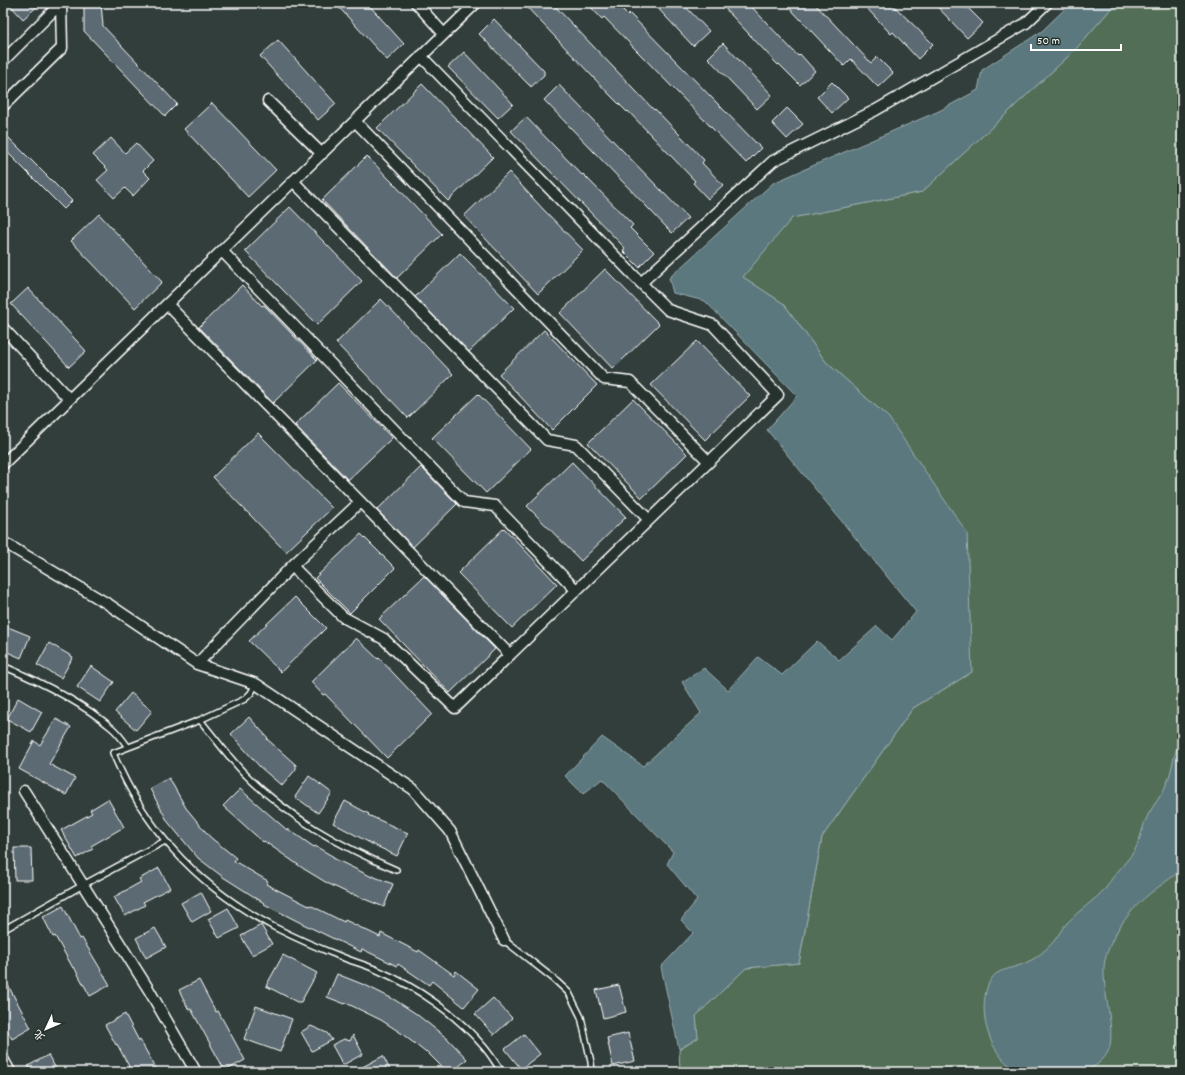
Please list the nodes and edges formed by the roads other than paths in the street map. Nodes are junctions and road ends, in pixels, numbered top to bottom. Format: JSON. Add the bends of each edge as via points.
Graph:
{"nodes":[{"id":1,"x":61,"y":3,"type":"edge"},
{"id":2,"x":416,"y":3,"type":"edge"},
{"id":3,"x":476,"y":3,"type":"edge"},
{"id":4,"x":1047,"y":3,"type":"edge"},
{"id":5,"x":444,"y":34,"type":"junction"},
{"id":6,"x":421,"y":56,"type":"junction"},
{"id":7,"x":3,"y":61,"type":"edge"},
{"id":8,"x":268,"y":101,"type":"dead end"},
{"id":9,"x":3,"y":106,"type":"edge"},
{"id":10,"x":355,"y":121,"type":"junction"},
{"id":11,"x":322,"y":154,"type":"junction"},
{"id":12,"x":293,"y":181,"type":"junction"},
{"id":13,"x":222,"y":251,"type":"junction"},
{"id":14,"x":641,"y":283,"type":"junction"},
{"id":15,"x":167,"y":304,"type":"junction"},
{"id":16,"x":3,"y":328,"type":"edge"},
{"id":17,"x":69,"y":399,"type":"junction"},
{"id":18,"x":709,"y":462,"type":"junction"},
{"id":19,"x":3,"y":464,"type":"edge"},
{"id":20,"x":360,"y":502,"type":"junction"},
{"id":21,"x":649,"y":520,"type":"junction"},
{"id":22,"x":3,"y":542,"type":"edge"},
{"id":23,"x":292,"y":566,"type":"junction"},
{"id":24,"x":576,"y":590,"type":"junction"},
{"id":25,"x":510,"y":655,"type":"junction"},
{"id":26,"x":197,"y":664,"type":"junction"},
{"id":27,"x":3,"y":666,"type":"edge"},
{"id":28,"x":256,"y":684,"type":"junction"},
{"id":29,"x":200,"y":720,"type":"junction"},
{"id":30,"x":128,"y":747,"type":"junction"},
{"id":31,"x":24,"y":791,"type":"dead end"},
{"id":32,"x":166,"y":841,"type":"junction"},
{"id":33,"x":396,"y":870,"type":"dead end"},
{"id":34,"x":83,"y":885,"type":"junction"},
{"id":35,"x":3,"y":930,"type":"edge"},
{"id":36,"x":504,"y":940,"type":"joint"},
{"id":37,"x":3,"y":1054,"type":"edge"},
{"id":38,"x":14,"y":1072,"type":"edge"},
{"id":39,"x":196,"y":1072,"type":"edge"},
{"id":40,"x":502,"y":1072,"type":"edge"},
{"id":41,"x":592,"y":1072,"type":"edge"}],
"edges":[{"from":1,"to":7,"type":"street"},
{"from":1,"to":9,"type":"street","via":[[62,48]]},
{"from":2,"to":5,"type":"street"},
{"from":3,"to":5,"type":"street"},
{"from":4,"to":14,"type":"street","via":[[1026,23],[883,106],[773,161]]},
{"from":5,"to":6,"type":"street"},
{"from":6,"to":10,"type":"street"},
{"from":6,"to":14,"type":"street"},
{"from":8,"to":11,"type":"street"},
{"from":10,"to":11,"type":"street"},
{"from":10,"to":18,"type":"street","via":[[604,379],[630,382]]},
{"from":11,"to":12,"type":"street"},
{"from":12,"to":13,"type":"street"},
{"from":12,"to":21,"type":"street","via":[[546,440],[576,445]]},
{"from":13,"to":15,"type":"street"},
{"from":13,"to":24,"type":"street","via":[[464,502],[495,506]]},
{"from":14,"to":18,"type":"street","via":[[668,310],[713,325],[778,395]]},
{"from":15,"to":17,"type":"street"},
{"from":15,"to":20,"type":"street"},
{"from":16,"to":17,"type":"street"},
{"from":17,"to":19,"type":"street"},
{"from":18,"to":21,"type":"street"},
{"from":20,"to":23,"type":"street"},
{"from":20,"to":25,"type":"street"},
{"from":21,"to":24,"type":"street"},
{"from":22,"to":26,"type":"street","via":[[108,604]]},
{"from":23,"to":25,"type":"street","via":[[343,617],[384,639],[455,708]]},
{"from":23,"to":26,"type":"street"},
{"from":24,"to":25,"type":"street"},
{"from":26,"to":28,"type":"street"},
{"from":27,"to":30,"type":"lane","via":[[55,690],[91,712],[113,729]]},
{"from":28,"to":29,"type":"lane","via":[[245,699]]},
{"from":28,"to":36,"type":"street","via":[[413,789],[450,831]]},
{"from":29,"to":30,"type":"lane"},
{"from":29,"to":33,"type":"lane","via":[[243,772],[298,818],[360,855]]},
{"from":30,"to":32,"type":"lane","via":[[113,753],[122,777]]},
{"from":31,"to":34,"type":"street"},
{"from":32,"to":34,"type":"lane"},
{"from":32,"to":40,"type":"lane","via":[[185,864],[211,887],[234,902],[274,926],[401,982],[438,1005],[462,1024]]},
{"from":34,"to":35,"type":"lane"},
{"from":34,"to":39,"type":"street","via":[[149,990]]},
{"from":36,"to":41,"type":"lane","via":[[569,993],[580,1017]]},
{"from":37,"to":38,"type":"lane"}]}
